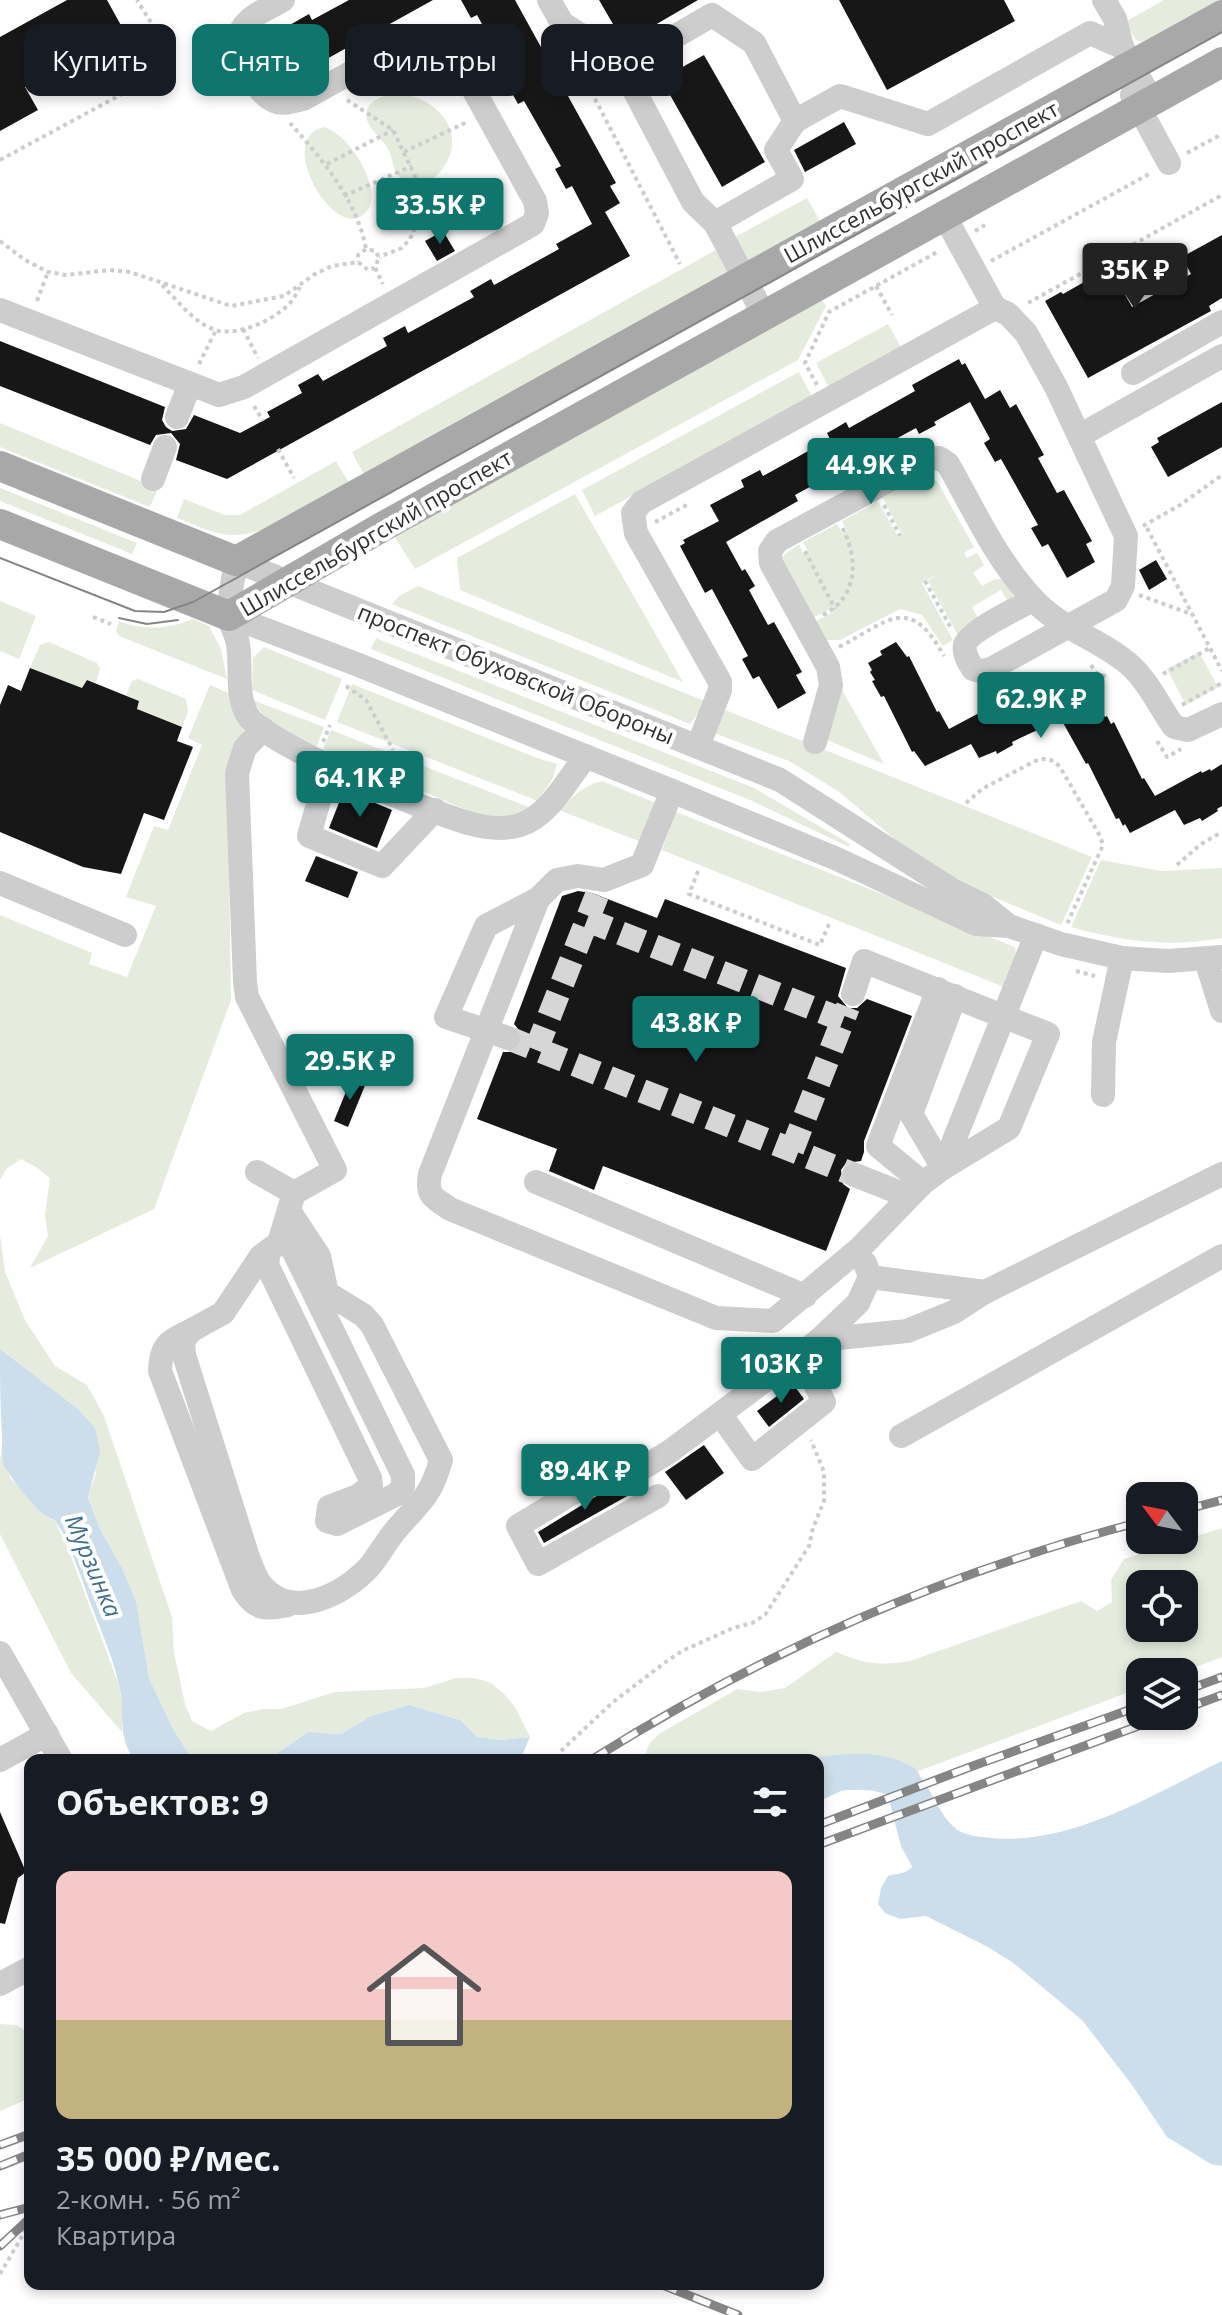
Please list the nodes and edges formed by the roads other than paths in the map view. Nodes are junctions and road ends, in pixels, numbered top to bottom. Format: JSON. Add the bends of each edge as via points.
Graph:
{"nodes":[{"id":1,"x":283,"y":0,"type":"edge"},
{"id":2,"x":549,"y":0,"type":"edge"},
{"id":3,"x":1104,"y":0,"type":"edge"},
{"id":4,"x":710,"y":7,"type":"edge"},
{"id":5,"x":1222,"y":15,"type":"edge"},
{"id":6,"x":564,"y":24,"type":"edge"},
{"id":7,"x":683,"y":25,"type":"edge"},
{"id":8,"x":1124,"y":62,"type":"junction"},
{"id":9,"x":1222,"y":62,"type":"edge"},
{"id":10,"x":637,"y":96,"type":"edge"},
{"id":11,"x":1145,"y":104,"type":"junction"},
{"id":12,"x":795,"y":121,"type":"junction"},
{"id":13,"x":1169,"y":163,"type":"road end"},
{"id":14,"x":715,"y":223,"type":"junction"},
{"id":15,"x":951,"y":228,"type":"junction"},
{"id":16,"x":745,"y":280,"type":"junction"},
{"id":17,"x":0,"y":310,"type":"edge"},
{"id":18,"x":1002,"y":311,"type":"junction"},
{"id":19,"x":764,"y":315,"type":"junction"},
{"id":20,"x":1222,"y":322,"type":"edge"},
{"id":21,"x":1222,"y":356,"type":"edge"},
{"id":22,"x":190,"y":384,"type":"junction"},
{"id":23,"x":1147,"y":398,"type":"junction"},
{"id":24,"x":177,"y":417,"type":"dead end"},
{"id":25,"x":1079,"y":436,"type":"junction"},
{"id":26,"x":165,"y":447,"type":"dead end"},
{"id":27,"x":0,"y":466,"type":"edge"},
{"id":28,"x":153,"y":479,"type":"dead end"},
{"id":29,"x":0,"y":524,"type":"edge"},
{"id":30,"x":236,"y":561,"type":"junction"},
{"id":31,"x":286,"y":582,"type":"junction"},
{"id":32,"x":1033,"y":600,"type":"junction"},
{"id":33,"x":229,"y":616,"type":"junction"},
{"id":34,"x":1069,"y":626,"type":"junction"},
{"id":35,"x":1222,"y":714,"type":"edge"},
{"id":36,"x":263,"y":729,"type":"junction"},
{"id":37,"x":815,"y":742,"type":"dead end"},
{"id":38,"x":698,"y":746,"type":"junction"},
{"id":39,"x":586,"y":756,"type":"junction"},
{"id":40,"x":329,"y":765,"type":"junction"},
{"id":41,"x":672,"y":791,"type":"junction"},
{"id":42,"x":435,"y":810,"type":"junction"},
{"id":43,"x":0,"y":883,"type":"edge"},
{"id":44,"x":538,"y":899,"type":"junction"},
{"id":45,"x":1009,"y":926,"type":"junction"},
{"id":46,"x":125,"y":935,"type":"dead end"},
{"id":47,"x":1036,"y":935,"type":"junction"},
{"id":48,"x":1122,"y":958,"type":"junction"},
{"id":49,"x":1214,"y":958,"type":"edge"},
{"id":50,"x":946,"y":993,"type":"junction"},
{"id":51,"x":853,"y":994,"type":"tunnel mouth"},
{"id":52,"x":1222,"y":1011,"type":"edge"},
{"id":53,"x":1005,"y":1018,"type":"junction"},
{"id":54,"x":498,"y":1034,"type":"junction"},
{"id":55,"x":1103,"y":1095,"type":"dead end"},
{"id":56,"x":943,"y":1168,"type":"junction"},
{"id":57,"x":257,"y":1172,"type":"dead end"},
{"id":58,"x":1222,"y":1174,"type":"edge"},
{"id":59,"x":855,"y":1175,"type":"tunnel mouth"},
{"id":60,"x":536,"y":1182,"type":"dead end"},
{"id":61,"x":916,"y":1190,"type":"junction"},
{"id":62,"x":292,"y":1203,"type":"junction"},
{"id":63,"x":274,"y":1247,"type":"junction"},
{"id":64,"x":859,"y":1249,"type":"junction"},
{"id":65,"x":1222,"y":1256,"type":"edge"},
{"id":66,"x":870,"y":1277,"type":"junction"},
{"id":67,"x":985,"y":1292,"type":"junction"},
{"id":68,"x":805,"y":1296,"type":"junction"},
{"id":69,"x":278,"y":1311,"type":"dead end"},
{"id":70,"x":338,"y":1318,"type":"junction"},
{"id":71,"x":301,"y":1335,"type":"junction"},
{"id":72,"x":819,"y":1340,"type":"junction"},
{"id":73,"x":797,"y":1357,"type":"junction"},
{"id":74,"x":720,"y":1414,"type":"junction"},
{"id":75,"x":901,"y":1436,"type":"dead end"},
{"id":76,"x":641,"y":1469,"type":"junction"},
{"id":77,"x":0,"y":1653,"type":"edge"},
{"id":78,"x":47,"y":1734,"type":"junction"},
{"id":79,"x":58,"y":1754,"type":"edge"},
{"id":80,"x":0,"y":1760,"type":"edge"},
{"id":81,"x":24,"y":1971,"type":"edge"},
{"id":82,"x":0,"y":1984,"type":"edge"}],
"edges":[{"from":1,"to":22,"type":"street","via":[[251,18],[237,41],[261,92],[274,101],[303,99],[416,37],[442,40],[535,201],[537,213],[533,224],[244,387],[219,395]]},
{"from":2,"to":6,"type":"street"},
{"from":3,"to":8,"type":"street","via":[[1115,19]]},
{"from":4,"to":7,"type":"street"},
{"from":4,"to":12,"type":"street","via":[[754,43]]},
{"from":5,"to":8,"type":"main road","name":"Шлиссельбургский проспект"},
{"from":8,"to":11,"type":"street"},
{"from":8,"to":12,"type":"street","via":[[1090,33],[928,124],[840,96]]},
{"from":8,"to":16,"type":"main road","name":"Шлиссельбургский проспект"},
{"from":9,"to":11,"type":"main road","name":"Шлиссельбургский проспект"},
{"from":10,"to":14,"type":"street","via":[[693,202]]},
{"from":11,"to":13,"type":"street"},
{"from":11,"to":15,"type":"main road","name":"Шлиссельбургский проспект"},
{"from":12,"to":14,"type":"street","via":[[776,150],[792,179]]},
{"from":14,"to":16,"type":"street"},
{"from":15,"to":18,"type":"street"},
{"from":15,"to":19,"type":"main road","name":"Шлиссельбургский проспект"},
{"from":16,"to":19,"type":"street"},
{"from":16,"to":30,"type":"main road","name":"Шлиссельбургский проспект"},
{"from":17,"to":22,"type":"street"},
{"from":18,"to":25,"type":"street","via":[[1026,333]]},
{"from":18,"to":38,"type":"street","via":[[826,401],[642,502],[633,513],[636,533],[720,682]]},
{"from":19,"to":31,"type":"main road","name":"Шлиссельбургский проспект"},
{"from":20,"to":23,"type":"street","via":[[1130,367]]},
{"from":21,"to":23,"type":"street"},
{"from":22,"to":24,"type":"street"},
{"from":23,"to":25,"type":"street"},
{"from":25,"to":34,"type":"street","via":[[1136,530],[1116,600]]},
{"from":26,"to":28,"type":"street"},
{"from":27,"to":30,"type":"main road","name":"проспект Обуховской Обороны"},
{"from":29,"to":33,"type":"main road","name":"проспект Обуховской Обороны"},
{"from":30,"to":31,"type":"street","name":"проспект Обуховской Обороны"},
{"from":30,"to":33,"type":"street","name":"Шлиссельбургский проспект"},
{"from":31,"to":33,"type":"main road","name":"Шлиссельбургский проспект"},
{"from":31,"to":38,"type":"street","name":"проспект Обуховской Обороны"},
{"from":32,"to":34,"type":"street"},
{"from":32,"to":34,"type":"street","via":[[973,634],[965,644],[973,669],[991,669]]},
{"from":32,"to":37,"type":"street","via":[[1002,561],[948,464],[939,458],[777,541],[770,551],[771,563],[828,667],[831,685]]},
{"from":33,"to":36,"type":"street","via":[[238,643],[240,691],[248,716]]},
{"from":33,"to":39,"type":"street","name":"проспект Обуховской Обороны"},
{"from":34,"to":35,"type":"street","via":[[1131,666],[1174,727],[1188,730]]},
{"from":36,"to":40,"type":"street"},
{"from":36,"to":62,"type":"street","via":[[245,748],[237,773],[247,997],[335,1170]]},
{"from":38,"to":45,"type":"street","name":"проспект Обуховской Обороны","via":[[780,780]]},
{"from":39,"to":41,"type":"street","name":"проспект Обуховской Обороны"},
{"from":39,"to":42,"type":"street","via":[[544,810],[522,825],[494,828]]},
{"from":40,"to":42,"type":"street"},
{"from":40,"to":42,"type":"street","via":[[309,836],[382,866]]},
{"from":41,"to":44,"type":"street","via":[[642,865],[600,888],[578,876],[557,880]]},
{"from":41,"to":45,"type":"street","name":"проспект Обуховской Обороны","via":[[976,924]]},
{"from":43,"to":46,"type":"street"},
{"from":44,"to":54,"type":"street"},
{"from":44,"to":54,"type":"street","via":[[486,926],[446,1017]]},
{"from":45,"to":47,"type":"street","name":"проспект Обуховской Обороны"},
{"from":47,"to":48,"type":"street","name":"проспект Обуховской Обороны"},
{"from":47,"to":53,"type":"street"},
{"from":48,"to":49,"type":"street","name":"проспект Обуховской Обороны"},
{"from":48,"to":55,"type":"street","via":[[1104,1042]]},
{"from":49,"to":52,"type":"street"},
{"from":50,"to":51,"type":"street","via":[[864,961]]},
{"from":50,"to":53,"type":"street"},
{"from":50,"to":56,"type":"street","via":[[911,1114]]},
{"from":50,"to":61,"type":"street","via":[[878,1146]]},
{"from":53,"to":56,"type":"street"},
{"from":53,"to":56,"type":"street","via":[[1048,1034],[1009,1128]]},
{"from":54,"to":68,"type":"street","via":[[430,1174],[431,1196],[450,1209],[716,1318],[773,1321]]},
{"from":56,"to":61,"type":"street"},
{"from":57,"to":62,"type":"street"},
{"from":58,"to":67,"type":"street"},
{"from":59,"to":61,"type":"street"},
{"from":60,"to":68,"type":"street"},
{"from":61,"to":64,"type":"street"},
{"from":62,"to":63,"type":"street"},
{"from":62,"to":70,"type":"street","via":[[319,1256]]},
{"from":63,"to":70,"type":"street","via":[[288,1244]]},
{"from":63,"to":70,"type":"street","via":[[261,1256],[223,1313],[183,1340],[247,1554],[261,1585],[292,1604],[325,1597],[370,1566],[430,1492],[441,1460],[372,1325],[363,1315]]},
{"from":63,"to":71,"type":"street","via":[[267,1265]]},
{"from":64,"to":66,"type":"street"},
{"from":64,"to":68,"type":"street"},
{"from":65,"to":75,"type":"street"},
{"from":66,"to":67,"type":"street"},
{"from":66,"to":72,"type":"street","via":[[858,1303]]},
{"from":67,"to":72,"type":"street","via":[[954,1312],[907,1331]]},
{"from":69,"to":71,"type":"street","via":[[283,1322]]},
{"from":70,"to":71,"type":"street","via":[[403,1486],[337,1524],[327,1521],[329,1507],[358,1496],[371,1486],[370,1478]]},
{"from":72,"to":73,"type":"street"},
{"from":73,"to":74,"type":"street"},
{"from":73,"to":74,"type":"street","via":[[824,1402],[752,1459]]},
{"from":74,"to":76,"type":"street"},
{"from":76,"to":76,"type":"street","via":[[662,1502],[538,1564],[518,1526],[619,1465]]},
{"from":77,"to":78,"type":"street"},
{"from":78,"to":79,"type":"street"},
{"from":78,"to":80,"type":"street"},
{"from":81,"to":82,"type":"street"}]}
